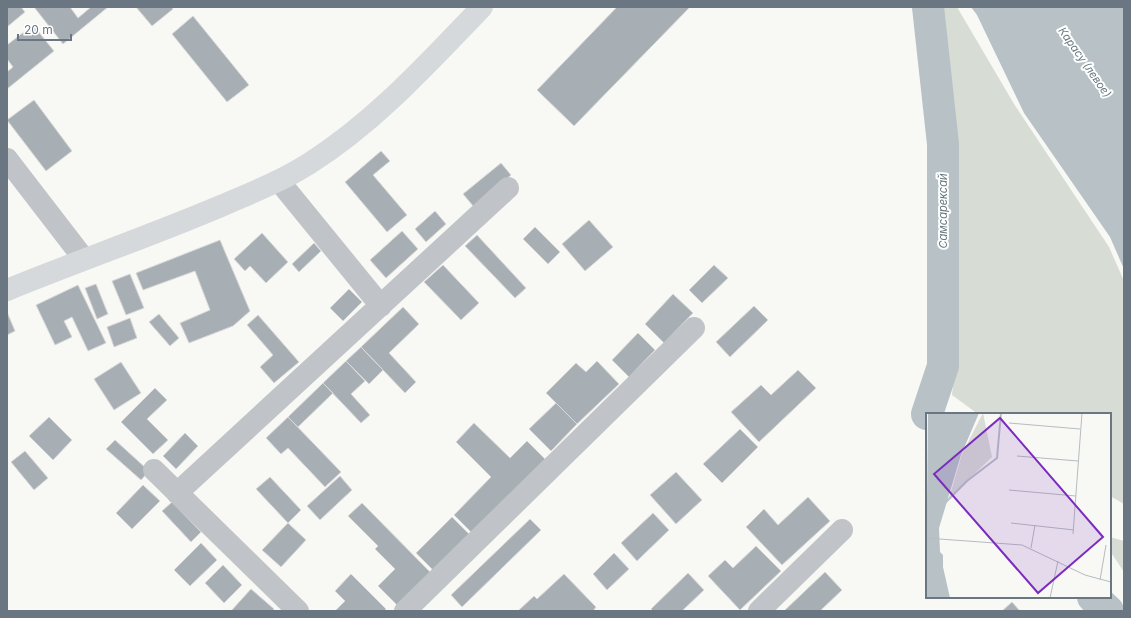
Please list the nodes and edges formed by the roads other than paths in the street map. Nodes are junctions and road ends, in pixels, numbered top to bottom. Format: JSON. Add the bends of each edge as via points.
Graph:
{"nodes":[{"id":1,"x":482,"y":7,"type":"edge"},
{"id":2,"x":7,"y":159,"type":"edge"},
{"id":3,"x":279,"y":181,"type":"junction"},
{"id":4,"x":508,"y":188,"type":"dead end"},
{"id":5,"x":84,"y":259,"type":"junction"},
{"id":6,"x":7,"y":290,"type":"edge"},
{"id":7,"x":381,"y":306,"type":"junction"},
{"id":8,"x":694,"y":328,"type":"dead end"},
{"id":9,"x":154,"y":470,"type":"dead end"},
{"id":10,"x":177,"y":493,"type":"junction"},
{"id":11,"x":842,"y":530,"type":"dead end"},
{"id":12,"x":298,"y":611,"type":"edge"},
{"id":13,"x":405,"y":611,"type":"edge"},
{"id":14,"x":759,"y":611,"type":"edge"}],
"edges":[{"from":1,"to":3,"type":"main road","via":[[366,122],[310,164]]},
{"from":2,"to":5,"type":"street"},
{"from":3,"to":5,"type":"main road","via":[[186,221]]},
{"from":3,"to":7,"type":"street"},
{"from":4,"to":7,"type":"street"},
{"from":5,"to":6,"type":"main road"},
{"from":7,"to":10,"type":"street"},
{"from":8,"to":13,"type":"street"},
{"from":9,"to":10,"type":"street"},
{"from":10,"to":12,"type":"street"},
{"from":11,"to":14,"type":"street"}]}
